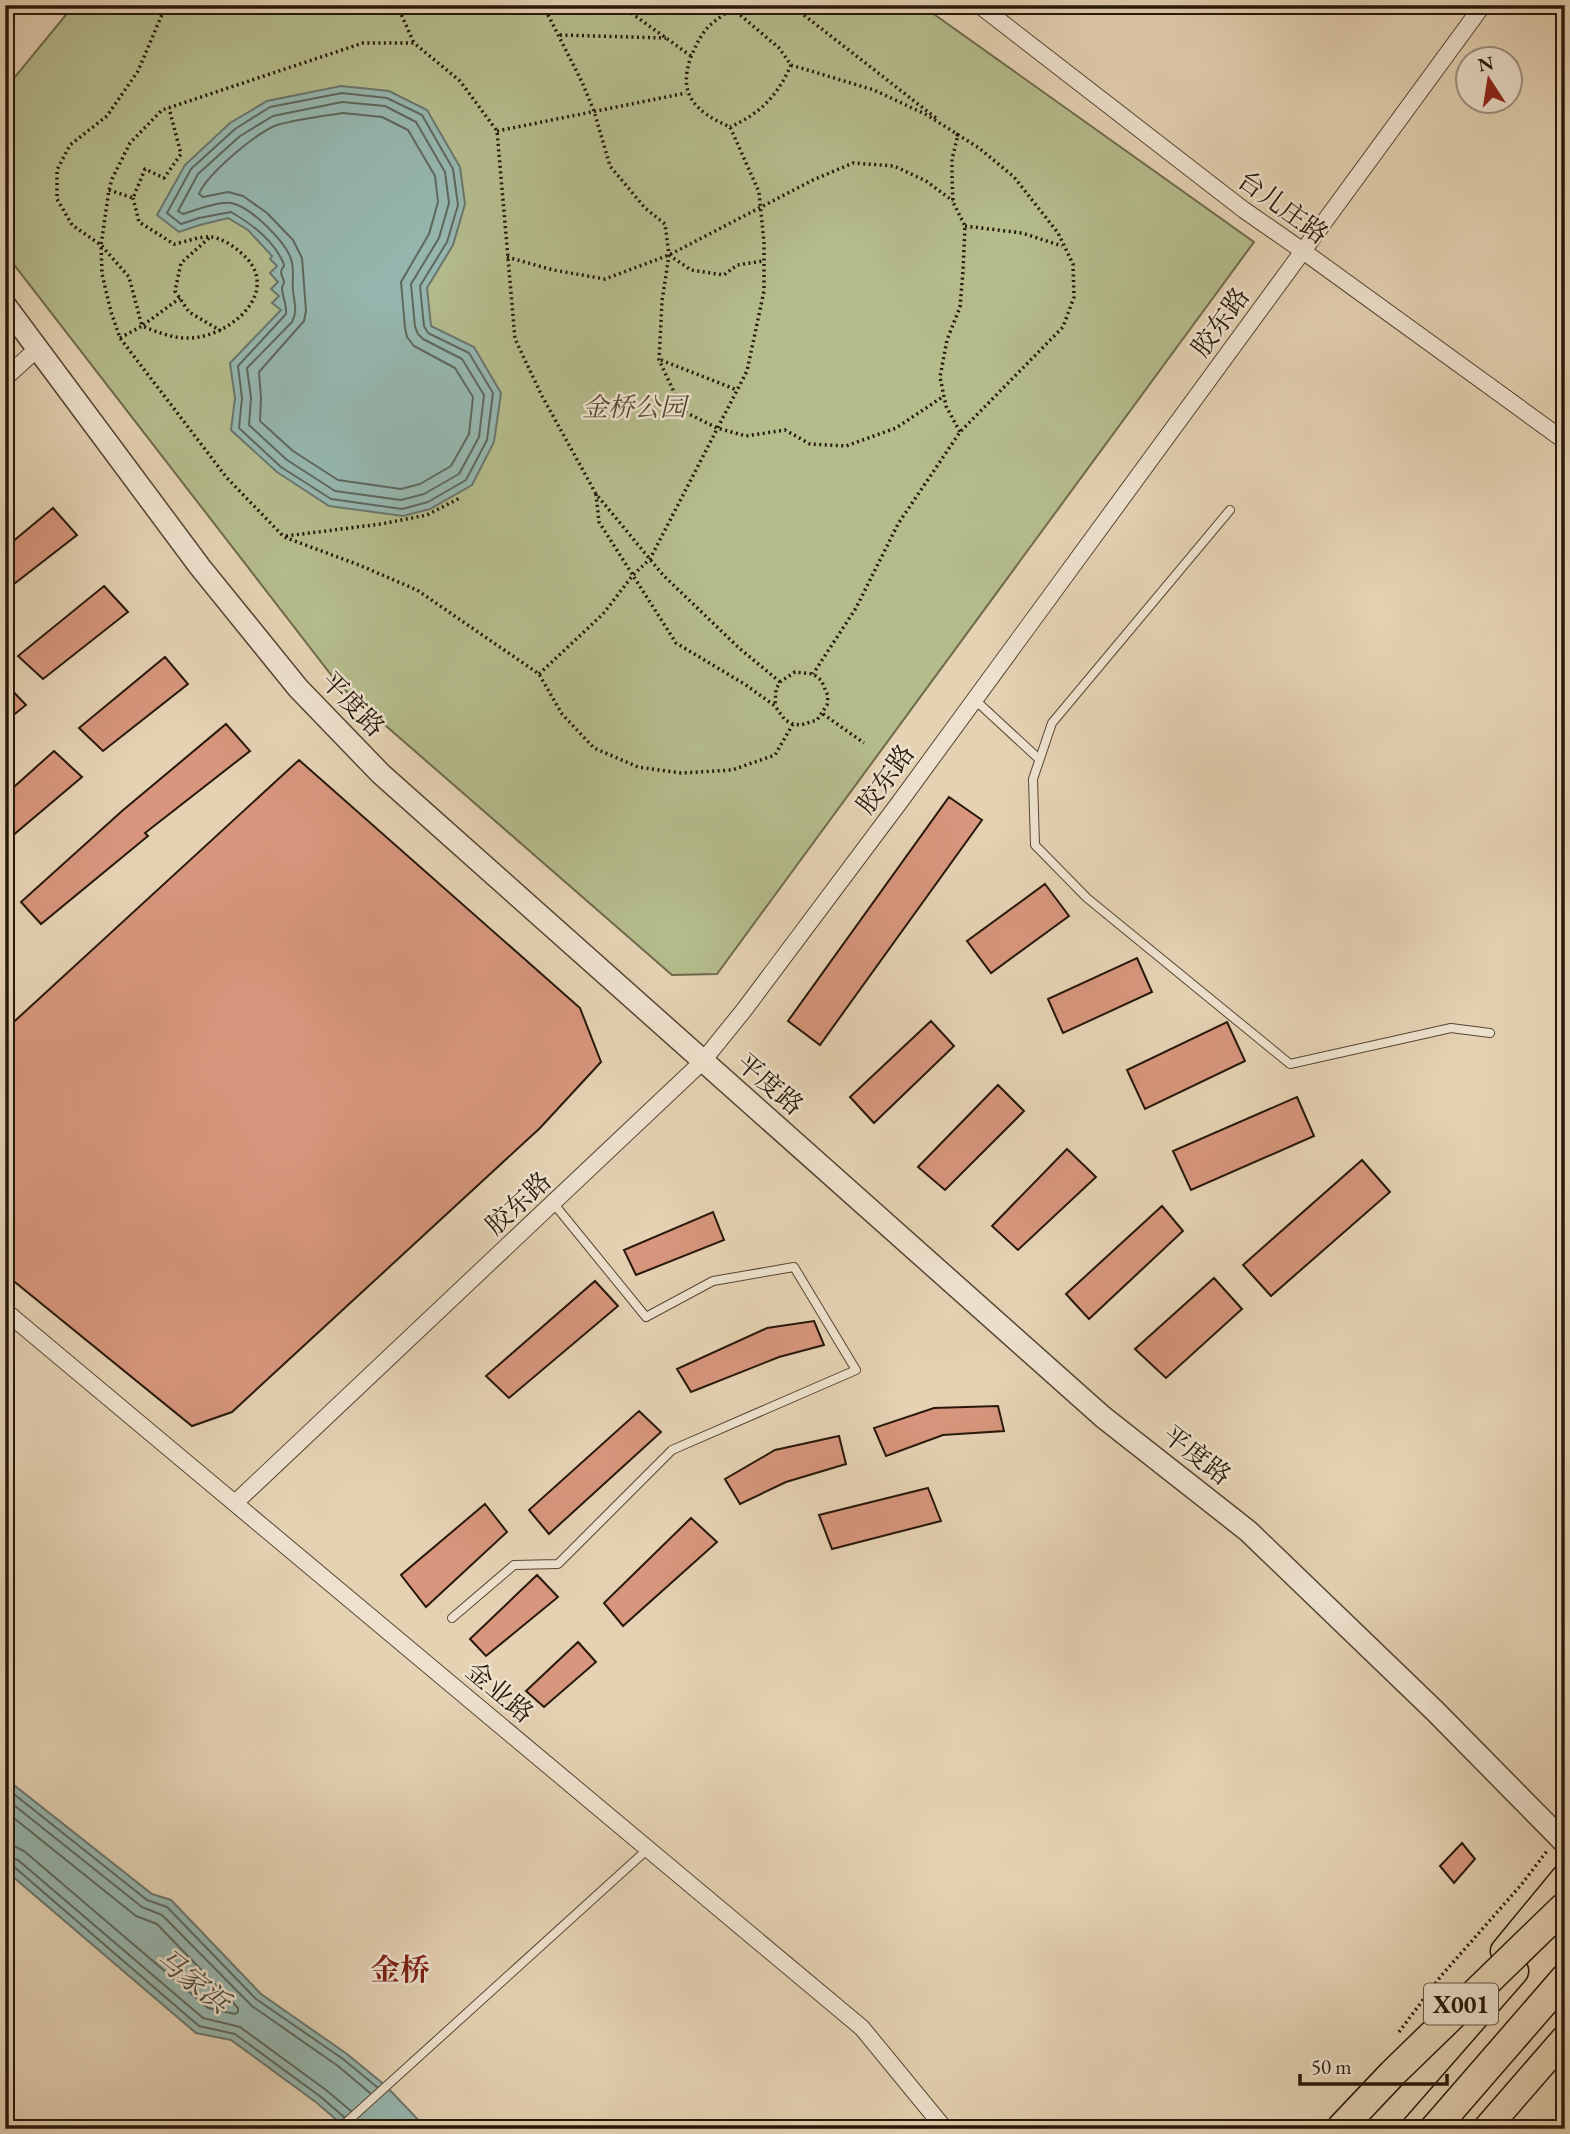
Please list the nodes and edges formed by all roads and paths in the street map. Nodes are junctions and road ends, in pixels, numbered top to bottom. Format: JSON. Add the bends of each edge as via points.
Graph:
{"nodes":[{"id":1,"x":166,"y":5,"type":"edge"},
{"id":2,"x":397,"y":5,"type":"edge"},
{"id":3,"x":543,"y":5,"type":"edge"},
{"id":4,"x":624,"y":5,"type":"edge"},
{"id":5,"x":791,"y":5,"type":"edge"},
{"id":6,"x":979,"y":5,"type":"edge"},
{"id":7,"x":1483,"y":5,"type":"edge"},
{"id":8,"x":732,"y":7,"type":"edge"},
{"id":9,"x":560,"y":35,"type":"junction"},
{"id":10,"x":666,"y":38,"type":"junction"},
{"id":11,"x":414,"y":43,"type":"junction"},
{"id":12,"x":691,"y":56,"type":"junction"},
{"id":13,"x":791,"y":65,"type":"junction"},
{"id":14,"x":686,"y":93,"type":"junction"},
{"id":15,"x":169,"y":108,"type":"junction"},
{"id":16,"x":594,"y":111,"type":"junction"},
{"id":17,"x":730,"y":127,"type":"junction"},
{"id":18,"x":498,"y":131,"type":"junction"},
{"id":19,"x":958,"y":135,"type":"junction"},
{"id":20,"x":109,"y":190,"type":"junction"},
{"id":21,"x":133,"y":198,"type":"junction"},
{"id":22,"x":953,"y":202,"type":"junction"},
{"id":23,"x":760,"y":208,"type":"junction"},
{"id":24,"x":965,"y":226,"type":"junction"},
{"id":25,"x":211,"y":237,"type":"junction"},
{"id":26,"x":101,"y":246,"type":"junction"},
{"id":27,"x":1064,"y":246,"type":"junction"},
{"id":28,"x":1303,"y":251,"type":"junction"},
{"id":29,"x":668,"y":255,"type":"junction"},
{"id":30,"x":507,"y":257,"type":"junction"},
{"id":31,"x":764,"y":261,"type":"junction"},
{"id":32,"x":180,"y":299,"type":"junction"},
{"id":33,"x":5,"y":305,"type":"edge"},
{"id":34,"x":142,"y":326,"type":"junction"},
{"id":35,"x":222,"y":331,"type":"junction"},
{"id":36,"x":120,"y":338,"type":"junction"},
{"id":37,"x":38,"y":348,"type":"junction"},
{"id":38,"x":659,"y":360,"type":"junction"},
{"id":39,"x":5,"y":377,"type":"edge"},
{"id":40,"x":737,"y":390,"type":"junction"},
{"id":41,"x":944,"y":396,"type":"junction"},
{"id":42,"x":717,"y":428,"type":"junction"},
{"id":43,"x":960,"y":432,"type":"junction"},
{"id":44,"x":1565,"y":441,"type":"edge"},
{"id":45,"x":596,"y":494,"type":"junction"},
{"id":46,"x":460,"y":498,"type":"dead end"},
{"id":47,"x":1230,"y":510,"type":"dead end"},
{"id":48,"x":284,"y":537,"type":"junction"},
{"id":49,"x":650,"y":559,"type":"junction"},
{"id":50,"x":633,"y":575,"type":"junction"},
{"id":51,"x":539,"y":674,"type":"junction"},
{"id":52,"x":813,"y":674,"type":"junction"},
{"id":53,"x":780,"y":682,"type":"junction"},
{"id":54,"x":974,"y":699,"type":"junction"},
{"id":55,"x":775,"y":706,"type":"junction"},
{"id":56,"x":823,"y":713,"type":"junction"},
{"id":57,"x":793,"y":724,"type":"junction"},
{"id":58,"x":864,"y":743,"type":"dead end"},
{"id":59,"x":1040,"y":760,"type":"junction"},
{"id":60,"x":1490,"y":1032,"type":"dead end"},
{"id":61,"x":702,"y":1062,"type":"junction"},
{"id":62,"x":554,"y":1203,"type":"junction"},
{"id":63,"x":5,"y":1311,"type":"edge"},
{"id":64,"x":236,"y":1502,"type":"junction"},
{"id":65,"x":452,"y":1618,"type":"dead end"},
{"id":66,"x":1561,"y":1839,"type":"edge"},
{"id":67,"x":649,"y":1848,"type":"junction"},
{"id":68,"x":1565,"y":1877,"type":"edge"},
{"id":69,"x":1565,"y":1906,"type":"edge"},
{"id":70,"x":1565,"y":1914,"type":"edge"},
{"id":71,"x":1565,"y":1978,"type":"edge"},
{"id":72,"x":1535,"y":2012,"type":"junction"},
{"id":73,"x":1565,"y":2038,"type":"edge"},
{"id":74,"x":1391,"y":2042,"type":"dead end"},
{"id":75,"x":338,"y":2129,"type":"edge"},
{"id":76,"x":945,"y":2129,"type":"edge"},
{"id":77,"x":1340,"y":2129,"type":"edge"},
{"id":78,"x":1354,"y":2129,"type":"edge"},
{"id":79,"x":1376,"y":2129,"type":"edge"},
{"id":80,"x":1434,"y":2129,"type":"edge"},
{"id":81,"x":1441,"y":2129,"type":"edge"},
{"id":82,"x":1486,"y":2129,"type":"edge"}],
"edges":[{"from":1,"to":26,"type":"path","via":[[138,71],[107,116],[70,145],[57,170],[57,199],[72,225]]},
{"from":2,"to":11,"type":"path"},
{"from":3,"to":9,"type":"path"},
{"from":4,"to":10,"type":"path"},
{"from":5,"to":19,"type":"path"},
{"from":6,"to":28,"type":"street","name":"台儿庄路"},
{"from":7,"to":28,"type":"street","name":"胶东路"},
{"from":8,"to":12,"type":"path","via":[[710,25]]},
{"from":8,"to":13,"type":"path","via":[[779,48]]},
{"from":9,"to":10,"type":"path"},
{"from":9,"to":16,"type":"path"},
{"from":10,"to":12,"type":"path"},
{"from":11,"to":15,"type":"path","via":[[363,43]]},
{"from":11,"to":18,"type":"path","via":[[460,81]]},
{"from":12,"to":14,"type":"path"},
{"from":13,"to":17,"type":"path","via":[[769,102]]},
{"from":13,"to":19,"type":"path","via":[[874,90]]},
{"from":14,"to":16,"type":"path"},
{"from":14,"to":17,"type":"path","via":[[712,119]]},
{"from":15,"to":20,"type":"path","via":[[130,143]]},
{"from":15,"to":21,"type":"path","via":[[181,154],[164,178],[145,169]]},
{"from":16,"to":18,"type":"path"},
{"from":16,"to":29,"type":"path","via":[[610,166],[645,208],[665,224]]},
{"from":17,"to":23,"type":"path","via":[[759,192]]},
{"from":18,"to":30,"type":"path"},
{"from":19,"to":22,"type":"path","via":[[952,159]]},
{"from":19,"to":27,"type":"path","via":[[1014,177]]},
{"from":20,"to":21,"type":"path"},
{"from":20,"to":26,"type":"path"},
{"from":21,"to":25,"type":"path","via":[[139,222],[174,244]]},
{"from":22,"to":23,"type":"path","via":[[926,181],[894,166],[853,163]]},
{"from":22,"to":24,"type":"path"},
{"from":23,"to":29,"type":"path"},
{"from":23,"to":31,"type":"path"},
{"from":24,"to":27,"type":"path","via":[[1022,233]]},
{"from":24,"to":41,"type":"path","via":[[960,307],[940,377]]},
{"from":25,"to":32,"type":"path","via":[[181,263],[175,292]]},
{"from":25,"to":35,"type":"path","via":[[231,244],[247,258],[257,280],[256,298]]},
{"from":26,"to":34,"type":"path","via":[[129,277]]},
{"from":26,"to":36,"type":"path","via":[[102,274]]},
{"from":27,"to":43,"type":"path","via":[[1073,264],[1074,297],[1063,327]]},
{"from":28,"to":44,"type":"street","name":"台儿庄路"},
{"from":28,"to":54,"type":"street","name":"胶东路"},
{"from":29,"to":30,"type":"path","via":[[605,279]]},
{"from":29,"to":31,"type":"path","via":[[691,270],[724,275],[737,265]]},
{"from":29,"to":38,"type":"path"},
{"from":30,"to":45,"type":"path","via":[[515,340]]},
{"from":31,"to":40,"type":"path","via":[[764,291],[747,371]]},
{"from":32,"to":34,"type":"path"},
{"from":32,"to":35,"type":"path","via":[[189,312]]},
{"from":33,"to":37,"type":"street","name":"平度路"},
{"from":34,"to":35,"type":"path","via":[[165,335],[196,338]]},
{"from":34,"to":36,"type":"path"},
{"from":36,"to":48,"type":"path","via":[[227,478]]},
{"from":37,"to":39,"type":"street"},
{"from":37,"to":61,"type":"street","name":"平度路","via":[[200,567],[298,688],[381,774]]},
{"from":38,"to":40,"type":"path"},
{"from":38,"to":42,"type":"path","via":[[683,411]]},
{"from":40,"to":42,"type":"path"},
{"from":41,"to":42,"type":"path","via":[[896,428],[846,446],[810,444],[785,430],[746,436]]},
{"from":41,"to":43,"type":"path"},
{"from":42,"to":49,"type":"path"},
{"from":43,"to":52,"type":"path","via":[[898,524],[856,608]]},
{"from":45,"to":49,"type":"path"},
{"from":45,"to":50,"type":"path","via":[[599,522]]},
{"from":46,"to":48,"type":"path","via":[[427,515]]},
{"from":47,"to":59,"type":"lane","via":[[1052,723]]},
{"from":48,"to":51,"type":"path","via":[[417,590]]},
{"from":49,"to":50,"type":"path"},
{"from":49,"to":53,"type":"path"},
{"from":50,"to":51,"type":"path","via":[[603,614]]},
{"from":50,"to":55,"type":"path","via":[[676,643]]},
{"from":51,"to":57,"type":"path","via":[[562,714],[594,748],[638,767],[681,774],[732,771],[775,755]]},
{"from":52,"to":53,"type":"path","via":[[795,672]]},
{"from":52,"to":56,"type":"path","via":[[828,696]]},
{"from":53,"to":55,"type":"path"},
{"from":54,"to":59,"type":"lane"},
{"from":54,"to":61,"type":"street","name":"胶东路"},
{"from":55,"to":57,"type":"path"},
{"from":56,"to":57,"type":"path","via":[[810,724]]},
{"from":56,"to":58,"type":"path"},
{"from":59,"to":60,"type":"lane","via":[[1033,779],[1035,845],[1087,898],[1290,1064],[1451,1028]]},
{"from":61,"to":62,"type":"street","name":"胶东路"},
{"from":61,"to":66,"type":"street","name":"平度路","via":[[1103,1417],[1248,1531]]},
{"from":62,"to":64,"type":"street","name":"胶东路"},
{"from":62,"to":65,"type":"lane","via":[[646,1317],[713,1281],[794,1268],[856,1370],[672,1450],[558,1564],[514,1565]]},
{"from":63,"to":64,"type":"street","name":"金业路"},
{"from":64,"to":67,"type":"street","name":"金业路"},
{"from":66,"to":74,"type":"path","via":[[1441,1976]]},
{"from":67,"to":75,"type":"lane"},
{"from":67,"to":76,"type":"street","name":"金业路","via":[[862,2028]]},
{"from":68,"to":78,"type":"main road","number":"X001"},
{"from":69,"to":77,"type":"highway","bridge":true},
{"from":70,"to":79,"type":"highway","number":"X001"},
{"from":71,"to":72,"type":"highway","number":"X001"},
{"from":72,"to":80,"type":"highway","number":"X001"},
{"from":72,"to":81,"type":"highway"},
{"from":73,"to":82,"type":"main road"}]}
